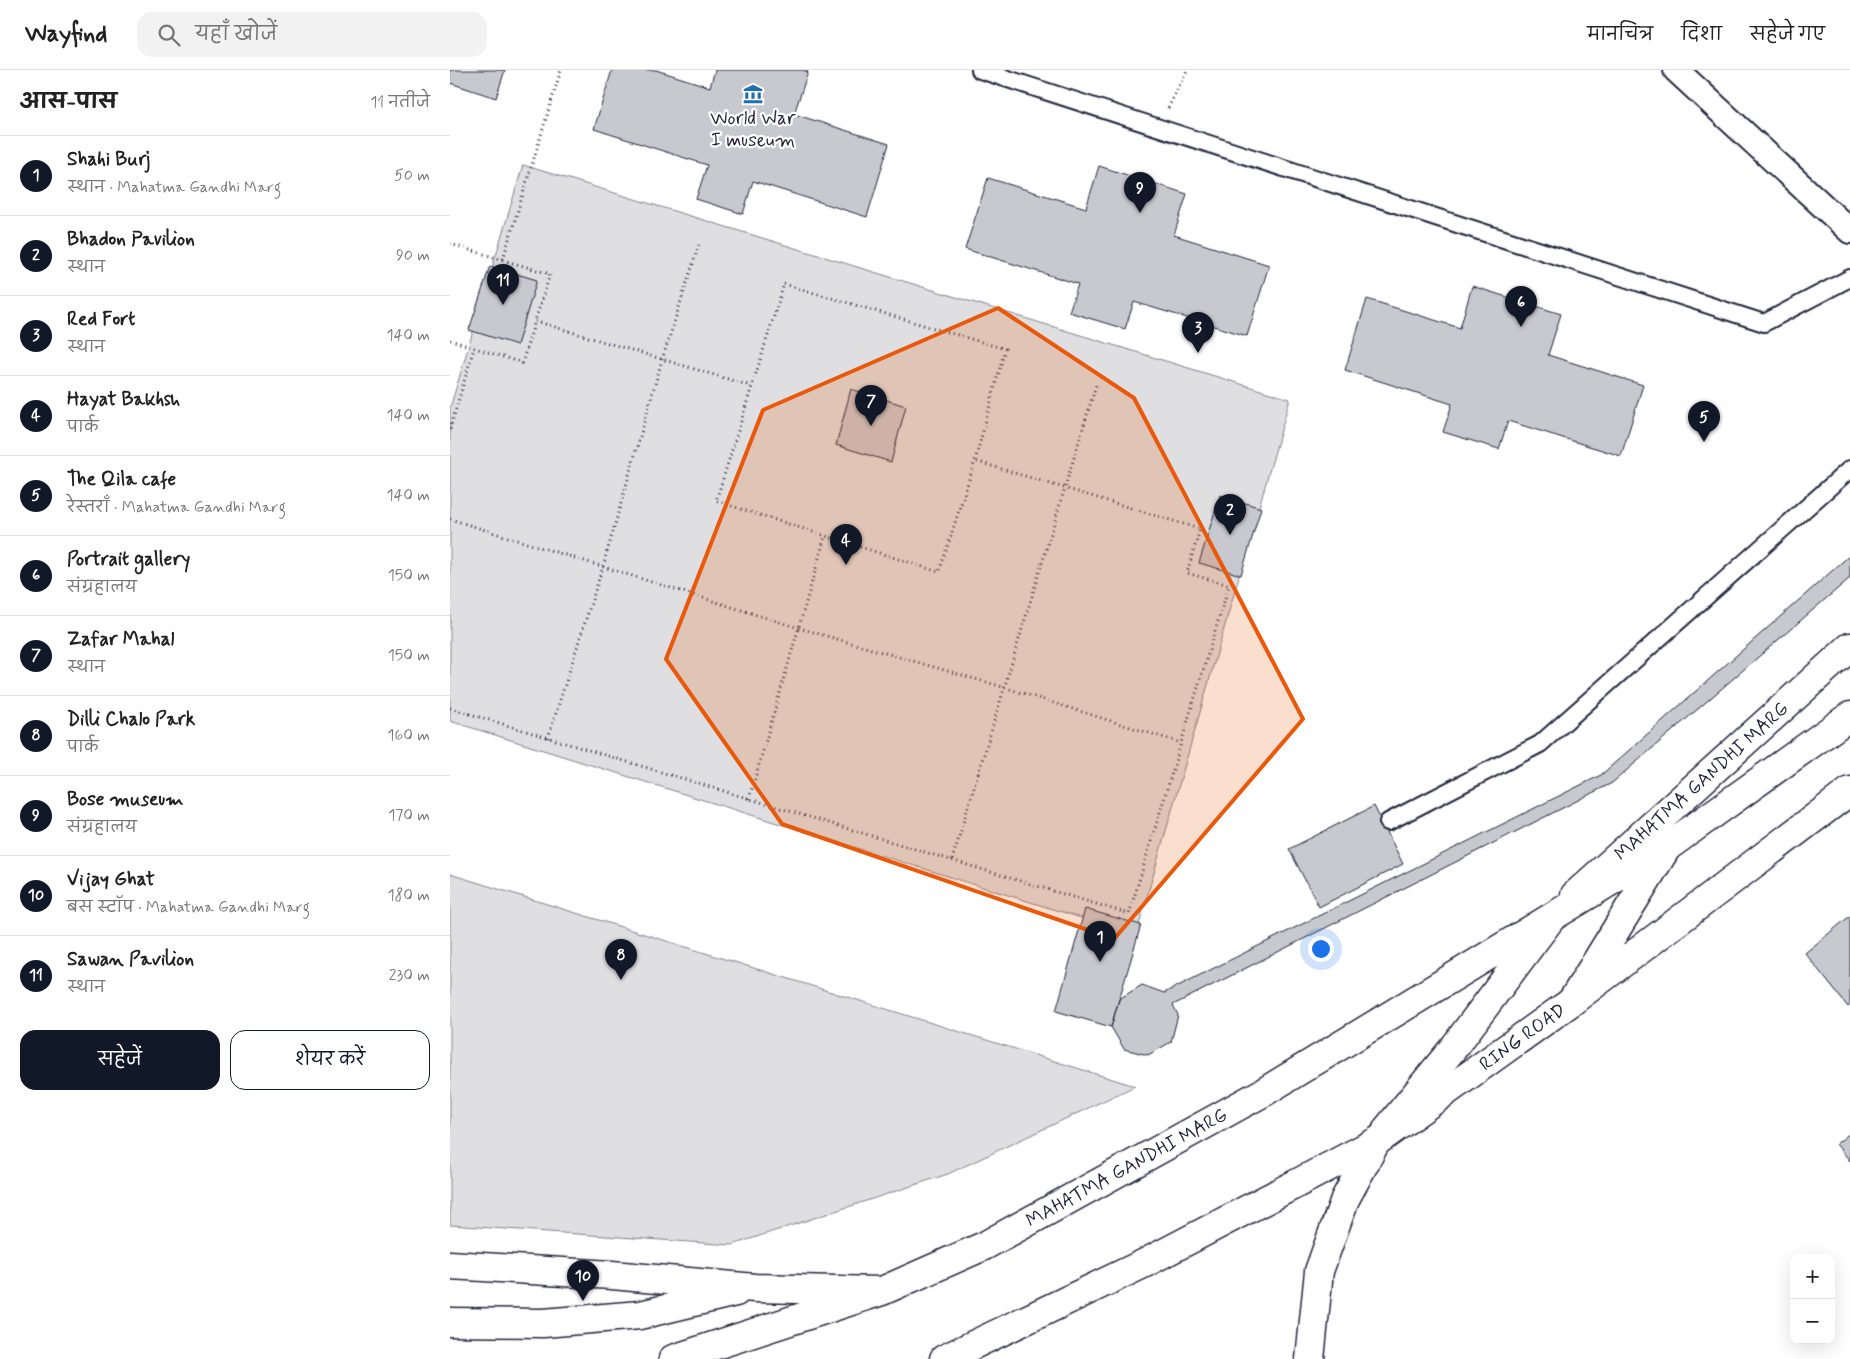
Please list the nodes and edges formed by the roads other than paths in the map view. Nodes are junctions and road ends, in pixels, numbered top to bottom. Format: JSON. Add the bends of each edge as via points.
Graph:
{"nodes":[{"id":1,"x":980,"y":70,"type":"edge"},
{"id":2,"x":1676,"y":70,"type":"edge"},
{"id":3,"x":1850,"y":231,"type":"edge"},
{"id":4,"x":1850,"y":278,"type":"edge"},
{"id":5,"x":1850,"y":469,"type":"edge"},
{"id":6,"x":1850,"y":646,"type":"edge"},
{"id":7,"x":1850,"y":716,"type":"edge"},
{"id":8,"x":1850,"y":791,"type":"edge"},
{"id":9,"x":1388,"y":822,"type":"dead end"},
{"id":10,"x":1667,"y":847,"type":"junction"},
{"id":11,"x":1552,"y":917,"type":"junction"},
{"id":12,"x":1571,"y":1002,"type":"junction"},
{"id":13,"x":1376,"y":1142,"type":"junction"},
{"id":14,"x":450,"y":1265,"type":"edge"},
{"id":15,"x":755,"y":1288,"type":"junction"},
{"id":16,"x":882,"y":1291,"type":"junction"},
{"id":17,"x":450,"y":1322,"type":"edge"},
{"id":18,"x":673,"y":1359,"type":"edge"},
{"id":19,"x":944,"y":1359,"type":"edge"},
{"id":20,"x":1310,"y":1359,"type":"edge"}],
"edges":[{"from":1,"to":4,"type":"lane","via":[[1764,323]]},
{"from":2,"to":3,"type":"street"},
{"from":5,"to":9,"type":"lane","via":[[1540,744]]},
{"from":6,"to":11,"type":"main road","name":"MAHATMA GANDHI MARG"},
{"from":7,"to":10,"type":"main road","name":"MAHATMA GANDHI MARG"},
{"from":8,"to":12,"type":"main road","name":"RING ROAD"},
{"from":10,"to":11,"type":"main road","name":"MAHATMA GANDHI MARG"},
{"from":10,"to":12,"type":"main road"},
{"from":11,"to":13,"type":"main road","via":[[1455,1046]]},
{"from":11,"to":16,"type":"main road","name":"MAHATMA GANDHI MARG","via":[[1264,1092],[984,1246]]},
{"from":12,"to":13,"type":"main road","name":"RING ROAD"},
{"from":13,"to":19,"type":"main road","via":[[1143,1264]]},
{"from":13,"to":20,"type":"main road","name":"RING ROAD","via":[[1345,1199],[1319,1271]]},
{"from":14,"to":15,"type":"main road"},
{"from":15,"to":16,"type":"main road"},
{"from":15,"to":17,"type":"main road","via":[[640,1315],[543,1323]]},
{"from":16,"to":18,"type":"main road","name":"MAHATMA GANDHI MARG"}]}
